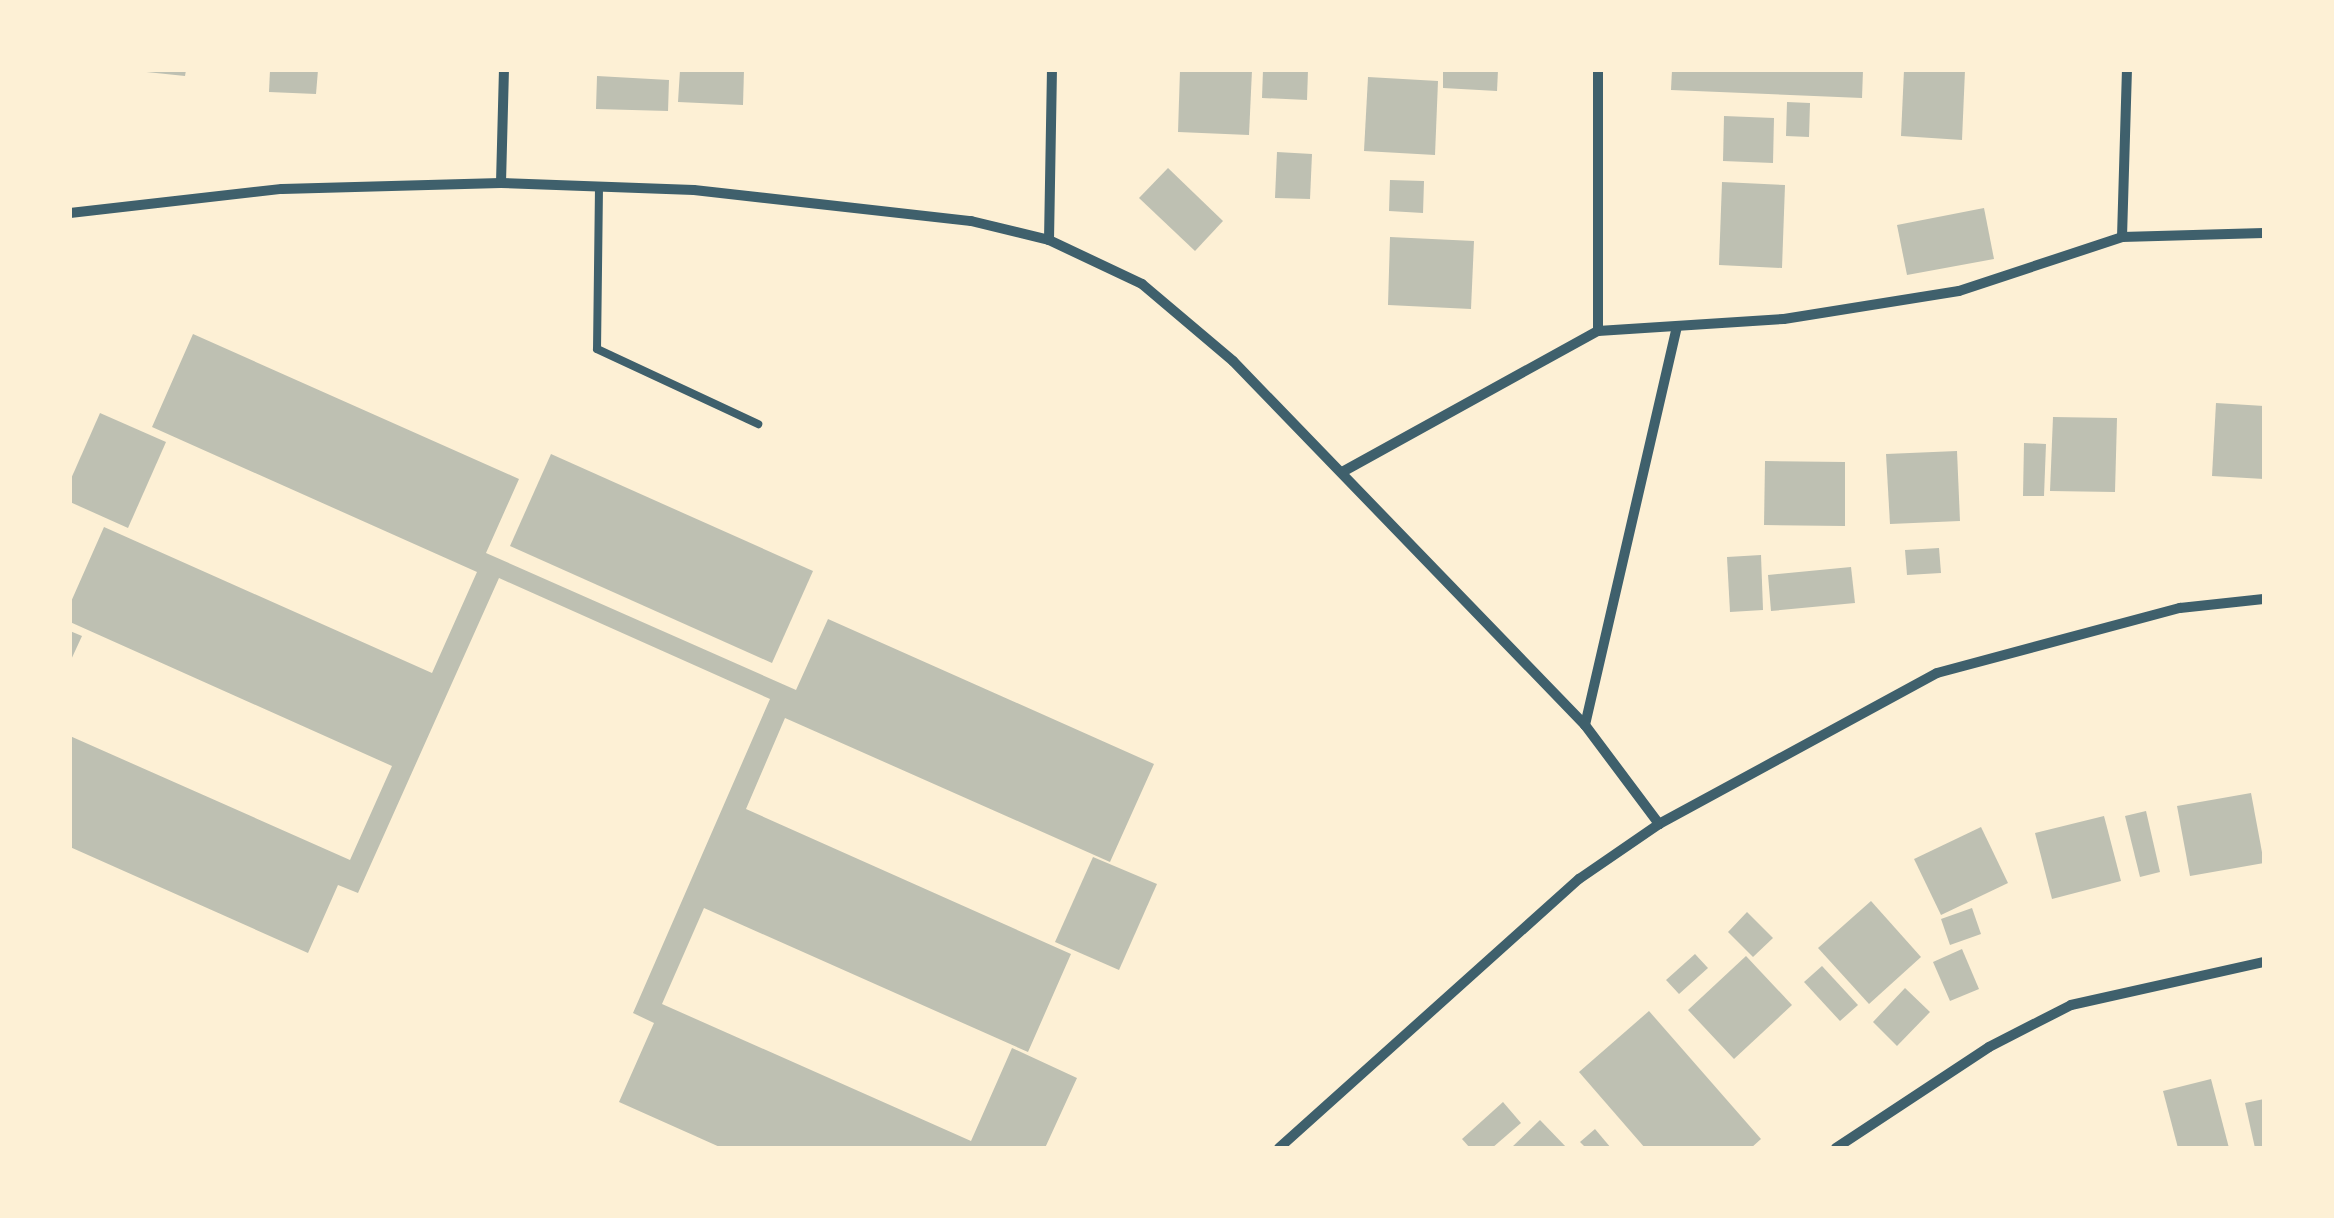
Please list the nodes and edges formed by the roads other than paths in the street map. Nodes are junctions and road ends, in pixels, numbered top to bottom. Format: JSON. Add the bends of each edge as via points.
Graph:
{"nodes":[{"id":1,"x":504,"y":70,"type":"edge"},
{"id":2,"x":1052,"y":70,"type":"edge"},
{"id":3,"x":1598,"y":70,"type":"edge"},
{"id":4,"x":2127,"y":70,"type":"edge"},
{"id":5,"x":501,"y":183,"type":"junction"},
{"id":6,"x":600,"y":187,"type":"junction"},
{"id":7,"x":70,"y":213,"type":"edge"},
{"id":8,"x":2264,"y":234,"type":"edge"},
{"id":9,"x":2122,"y":237,"type":"junction"},
{"id":10,"x":1049,"y":240,"type":"junction"},
{"id":11,"x":1678,"y":326,"type":"junction"},
{"id":12,"x":1598,"y":331,"type":"junction"},
{"id":13,"x":758,"y":424,"type":"dead end"},
{"id":14,"x":1344,"y":471,"type":"junction"},
{"id":15,"x":2264,"y":599,"type":"edge"},
{"id":16,"x":1585,"y":725,"type":"junction"},
{"id":17,"x":1659,"y":824,"type":"junction"},
{"id":18,"x":2264,"y":962,"type":"edge"},
{"id":19,"x":1280,"y":1148,"type":"edge"},
{"id":20,"x":1836,"y":1148,"type":"edge"}],
"edges":[{"from":1,"to":5,"type":"street"},
{"from":2,"to":10,"type":"street"},
{"from":3,"to":12,"type":"street"},
{"from":4,"to":9,"type":"street"},
{"from":5,"to":6,"type":"street"},
{"from":5,"to":7,"type":"street","via":[[282,189]]},
{"from":6,"to":10,"type":"street","via":[[852,207]]},
{"from":6,"to":13,"type":"lane","via":[[598,349]]},
{"from":8,"to":9,"type":"street"},
{"from":9,"to":11,"type":"street","via":[[1959,291],[1784,318]]},
{"from":10,"to":14,"type":"street","via":[[1142,284],[1233,361]]},
{"from":11,"to":12,"type":"street"},
{"from":11,"to":16,"type":"street"},
{"from":12,"to":14,"type":"street"},
{"from":14,"to":16,"type":"street"},
{"from":15,"to":17,"type":"street","via":[[2180,608],[1937,673]]},
{"from":16,"to":17,"type":"street"},
{"from":17,"to":19,"type":"street","via":[[1578,880]]},
{"from":18,"to":20,"type":"street","via":[[2071,1005],[1989,1047]]}]}
